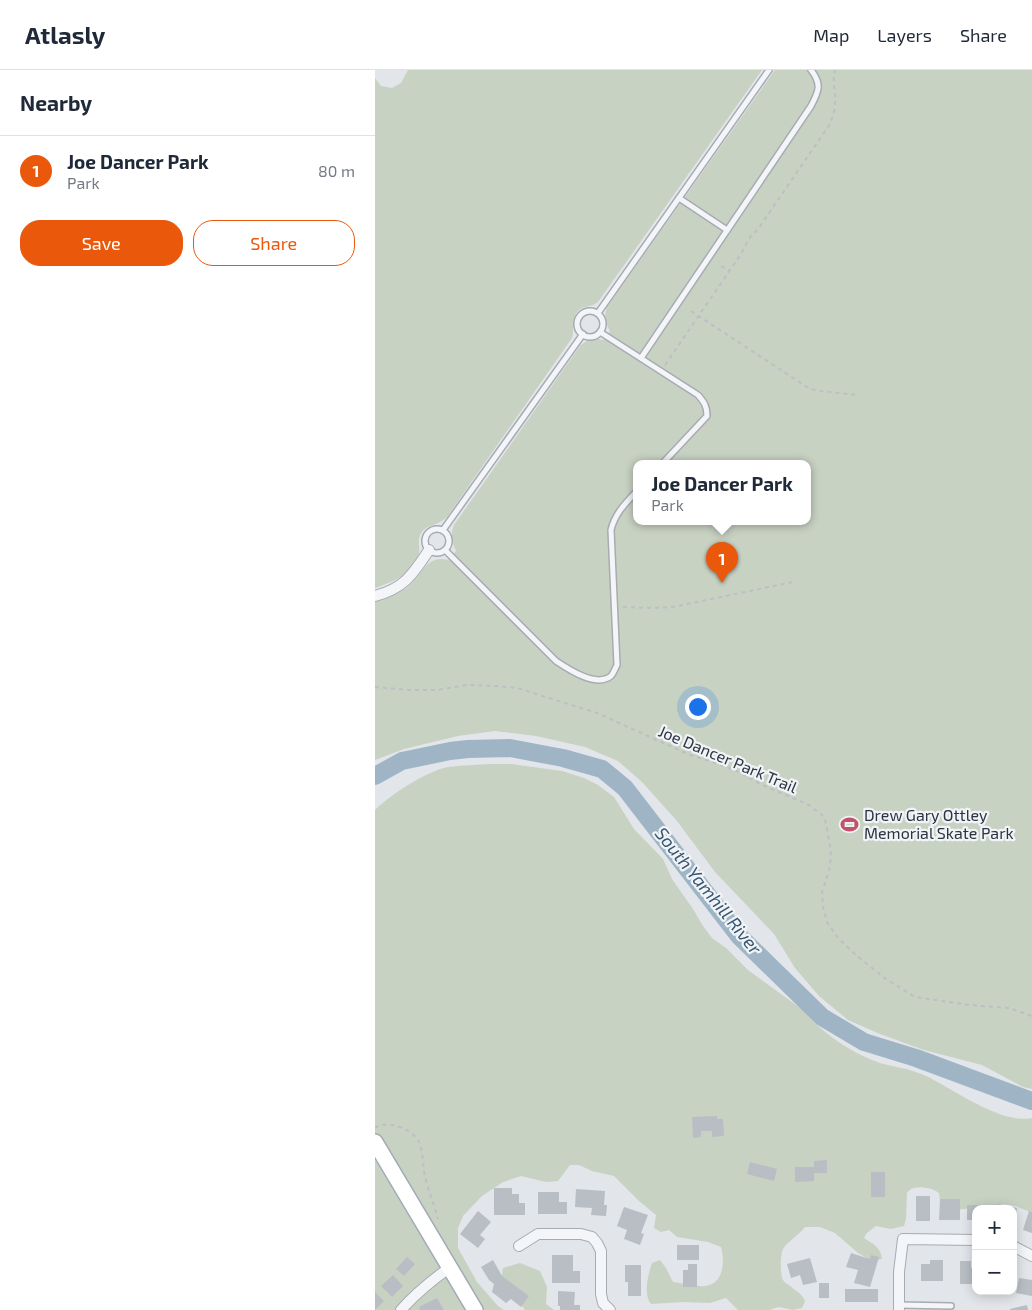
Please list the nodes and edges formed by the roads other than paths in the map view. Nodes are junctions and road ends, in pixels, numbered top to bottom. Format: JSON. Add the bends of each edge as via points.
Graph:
{"nodes":[{"id":1,"x":769,"y":70,"type":"edge"},
{"id":2,"x":811,"y":70,"type":"edge"},
{"id":3,"x":679,"y":198,"type":"junction"},
{"id":4,"x":727,"y":230,"type":"junction"},
{"id":5,"x":598,"y":313,"type":"junction"},
{"id":6,"x":600,"y":332,"type":"junction"},
{"id":7,"x":583,"y":334,"type":"junction"},
{"id":8,"x":641,"y":358,"type":"junction"},
{"id":9,"x":666,"y":460,"type":"edge"},
{"id":10,"x":633,"y":495,"type":"edge"},
{"id":11,"x":443,"y":530,"type":"junction"},
{"id":12,"x":429,"y":550,"type":"junction"},
{"id":13,"x":445,"y":550,"type":"junction"},
{"id":14,"x":375,"y":596,"type":"edge"},
{"id":15,"x":375,"y":1142,"type":"edge"},
{"id":16,"x":972,"y":1240,"type":"edge"},
{"id":17,"x":519,"y":1246,"type":"dead end"},
{"id":18,"x":1017,"y":1248,"type":"edge"},
{"id":19,"x":1032,"y":1256,"type":"edge"},
{"id":20,"x":449,"y":1268,"type":"junction"},
{"id":21,"x":951,"y":1306,"type":"dead end"},
{"id":22,"x":899,"y":1308,"type":"edge"},
{"id":23,"x":401,"y":1310,"type":"edge"},
{"id":24,"x":475,"y":1310,"type":"edge"},
{"id":25,"x":610,"y":1310,"type":"edge"}],
"edges":[{"from":1,"to":3,"type":"lane"},
{"from":2,"to":4,"type":"lane","via":[[817,77],[817,95]]},
{"from":3,"to":4,"type":"lane"},
{"from":3,"to":5,"type":"lane"},
{"from":4,"to":8,"type":"lane"},
{"from":5,"to":6,"type":"lane","via":[[603,320]]},
{"from":5,"to":7,"type":"lane","via":[[586,312],[580,316],[578,328]]},
{"from":6,"to":7,"type":"lane","via":[[590,337]]},
{"from":6,"to":8,"type":"lane"},
{"from":7,"to":11,"type":"lane"},
{"from":8,"to":9,"type":"lane","via":[[697,395],[707,409],[707,416]]},
{"from":10,"to":13,"type":"lane","via":[[618,511],[611,530],[617,665],[612,676],[602,680],[573,672],[556,661]]},
{"from":11,"to":12,"type":"lane","via":[[431,530],[425,536]]},
{"from":11,"to":13,"type":"lane","via":[[449,540]]},
{"from":12,"to":13,"type":"lane","via":[[439,553]]},
{"from":12,"to":14,"type":"street","via":[[403,584]]},
{"from":15,"to":20,"type":"main road"},
{"from":16,"to":22,"type":"street","via":[[903,1239]]},
{"from":17,"to":25,"type":"street","via":[[538,1234],[592,1237],[601,1251],[601,1294],[603,1303]]},
{"from":18,"to":19,"type":"street"},
{"from":20,"to":23,"type":"street"},
{"from":20,"to":24,"type":"main road"},
{"from":21,"to":22,"type":"lane"}]}
